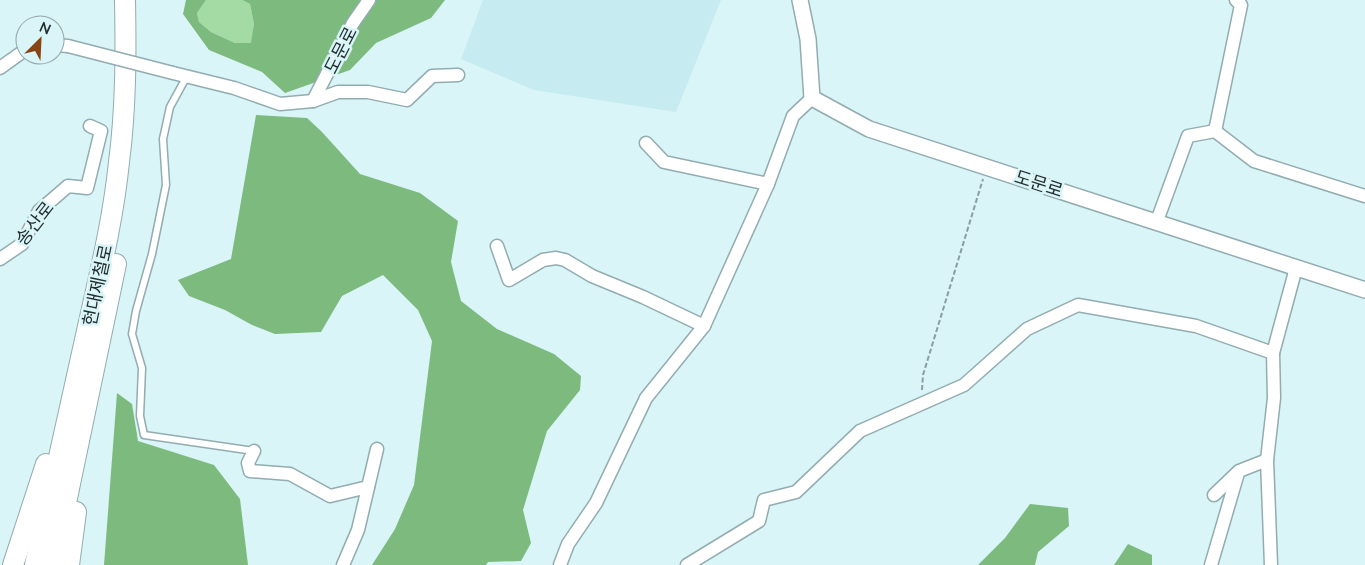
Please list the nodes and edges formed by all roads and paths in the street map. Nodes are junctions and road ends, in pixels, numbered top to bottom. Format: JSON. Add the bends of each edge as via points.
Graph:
{"nodes":[{"id":1,"x":125,"y":0,"type":"edge"},
{"id":2,"x":138,"y":0,"type":"edge"},
{"id":3,"x":369,"y":0,"type":"edge"},
{"id":4,"x":800,"y":0,"type":"edge"},
{"id":5,"x":1236,"y":0,"type":"edge"},
{"id":6,"x":65,"y":46,"type":"edge"},
{"id":7,"x":15,"y":57,"type":"edge"},
{"id":8,"x":0,"y":68,"type":"edge"},
{"id":9,"x":458,"y":75,"type":"dead end"},
{"id":10,"x":187,"y":76,"type":"junction"},
{"id":11,"x":812,"y":98,"type":"junction"},
{"id":12,"x":313,"y":101,"type":"junction"},
{"id":13,"x":90,"y":126,"type":"dead end"},
{"id":14,"x":1214,"y":131,"type":"junction"},
{"id":15,"x":646,"y":143,"type":"dead end"},
{"id":16,"x":986,"y":167,"type":"junction"},
{"id":17,"x":768,"y":184,"type":"junction"},
{"id":18,"x":1365,"y":196,"type":"edge"},
{"id":19,"x":1157,"y":221,"type":"junction"},
{"id":20,"x":497,"y":246,"type":"dead end"},
{"id":21,"x":0,"y":259,"type":"edge"},
{"id":22,"x":1296,"y":268,"type":"junction"},
{"id":23,"x":1365,"y":290,"type":"edge"},
{"id":24,"x":704,"y":326,"type":"junction"},
{"id":25,"x":1273,"y":353,"type":"junction"},
{"id":26,"x":88,"y":363,"type":"junction"},
{"id":27,"x":921,"y":404,"type":"junction"},
{"id":28,"x":377,"y":449,"type":"dead end"},
{"id":29,"x":254,"y":451,"type":"joint"},
{"id":30,"x":1267,"y":460,"type":"junction"},
{"id":31,"x":1239,"y":470,"type":"junction"},
{"id":32,"x":368,"y":487,"type":"junction"},
{"id":33,"x":1214,"y":494,"type":"dead end"},
{"id":34,"x":13,"y":565,"type":"edge"},
{"id":35,"x":35,"y":565,"type":"edge"},
{"id":36,"x":53,"y":565,"type":"edge"},
{"id":37,"x":69,"y":565,"type":"edge"},
{"id":38,"x":343,"y":565,"type":"edge"},
{"id":39,"x":560,"y":565,"type":"edge"},
{"id":40,"x":687,"y":565,"type":"edge"},
{"id":41,"x":1211,"y":565,"type":"edge"},
{"id":42,"x":1271,"y":565,"type":"edge"}],
"edges":[{"from":1,"to":26,"type":"highway","name":"현대제철로","via":[[126,78],[119,163]]},
{"from":2,"to":26,"type":"highway","name":"현대제철로","via":[[138,84],[130,178],[120,245]]},
{"from":3,"to":12,"type":"street","name":"도문로","via":[[353,23]]},
{"from":4,"to":11,"type":"street","via":[[808,39]]},
{"from":5,"to":14,"type":"street","via":[[1242,5]]},
{"from":6,"to":10,"type":"street","bridge":true},
{"from":7,"to":8,"type":"street"},
{"from":9,"to":12,"type":"street","via":[[432,76],[407,100],[368,92],[338,92]]},
{"from":10,"to":12,"type":"street","via":[[280,104]]},
{"from":10,"to":29,"type":"lane","via":[[170,107],[166,123],[163,139],[166,185],[132,334],[142,368],[140,416],[144,435]]},
{"from":11,"to":16,"type":"street","name":"도문로","via":[[870,129]]},
{"from":11,"to":17,"type":"street","via":[[793,116]]},
{"from":13,"to":21,"type":"street","name":"송산로","via":[[101,131],[87,188],[68,186],[39,211],[22,244]]},
{"from":14,"to":18,"type":"street","via":[[1254,161]]},
{"from":14,"to":19,"type":"street","via":[[1188,136]]},
{"from":15,"to":17,"type":"street","via":[[664,162]]},
{"from":16,"to":19,"type":"street","name":"도문로"},
{"from":16,"to":27,"type":"path","via":[[924,375]]},
{"from":17,"to":24,"type":"street"},
{"from":19,"to":22,"type":"street","name":"도문로"},
{"from":20,"to":24,"type":"street","via":[[509,280],[543,260],[565,260],[592,276]]},
{"from":22,"to":23,"type":"street","name":"도문로"},
{"from":22,"to":25,"type":"street"},
{"from":24,"to":39,"type":"street","via":[[646,398],[596,504],[568,544]]},
{"from":25,"to":27,"type":"street","via":[[1196,326],[1078,305],[1026,329],[964,384]]},
{"from":25,"to":30,"type":"street","via":[[1274,398]]},
{"from":26,"to":34,"type":"highway"},
{"from":26,"to":35,"type":"highway","name":"현대제철로"},
{"from":26,"to":36,"type":"highway","name":"현대제철로"},
{"from":26,"to":37,"type":"highway"},
{"from":27,"to":40,"type":"street","via":[[860,431],[796,492],[764,500],[759,521]]},
{"from":28,"to":32,"type":"street"},
{"from":29,"to":32,"type":"street","via":[[248,462],[250,471],[290,474],[330,496]]},
{"from":30,"to":31,"type":"street"},
{"from":30,"to":42,"type":"street"},
{"from":31,"to":33,"type":"street"},
{"from":31,"to":41,"type":"street"},
{"from":32,"to":38,"type":"street","via":[[358,530]]}]}
